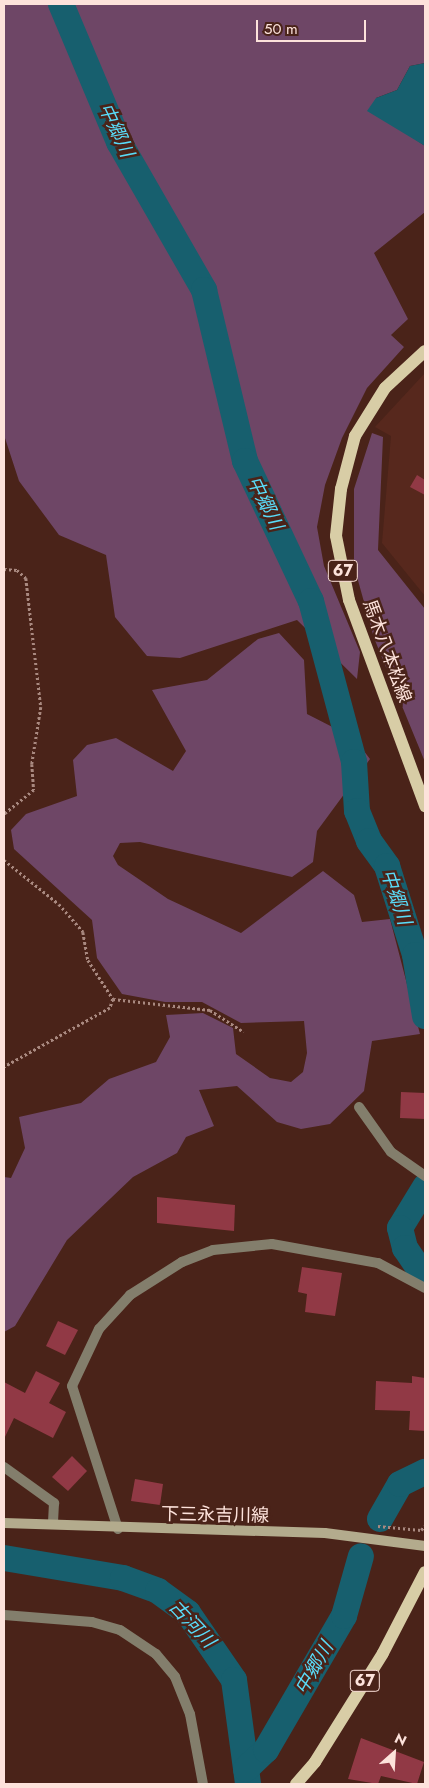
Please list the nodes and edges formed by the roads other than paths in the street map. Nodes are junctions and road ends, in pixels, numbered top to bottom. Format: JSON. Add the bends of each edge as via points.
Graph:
{"nodes":[{"id":1,"x":425,"y":351,"type":"edge"},
{"id":2,"x":425,"y":806,"type":"edge"},
{"id":3,"x":359,"y":1107,"type":"dead end"},
{"id":4,"x":425,"y":1176,"type":"edge"},
{"id":5,"x":425,"y":1288,"type":"edge"},
{"id":6,"x":4,"y":1467,"type":"edge"},
{"id":7,"x":4,"y":1523,"type":"edge"},
{"id":8,"x":53,"y":1523,"type":"junction"},
{"id":9,"x":118,"y":1529,"type":"junction"},
{"id":10,"x":425,"y":1546,"type":"edge"},
{"id":11,"x":425,"y":1572,"type":"edge"},
{"id":12,"x":4,"y":1615,"type":"edge"},
{"id":13,"x":203,"y":1784,"type":"edge"},
{"id":14,"x":296,"y":1784,"type":"edge"}],
"edges":[{"from":1,"to":2,"type":"main road","name":"馬木八本松線","number":"67","via":[[384,388],[355,436],[340,489],[336,536],[349,600]]},
{"from":3,"to":4,"type":"street","via":[[391,1152]]},
{"from":5,"to":9,"type":"street","via":[[378,1263],[264,1244],[230,1246],[182,1262],[130,1296],[99,1329],[72,1386],[112,1497]]},
{"from":6,"to":8,"type":"street","via":[[54,1503]]},
{"from":7,"to":8,"type":"main road","name":"下三永吉川線"},
{"from":8,"to":9,"type":"main road","name":"下三永吉川線"},
{"from":9,"to":10,"type":"main road","name":"下三永吉川線","via":[[325,1533]]},
{"from":11,"to":14,"type":"main road","number":"67","via":[[378,1661],[315,1762]]},
{"from":12,"to":13,"type":"street","via":[[92,1622],[120,1630],[156,1654],[175,1677],[190,1714]]}]}
